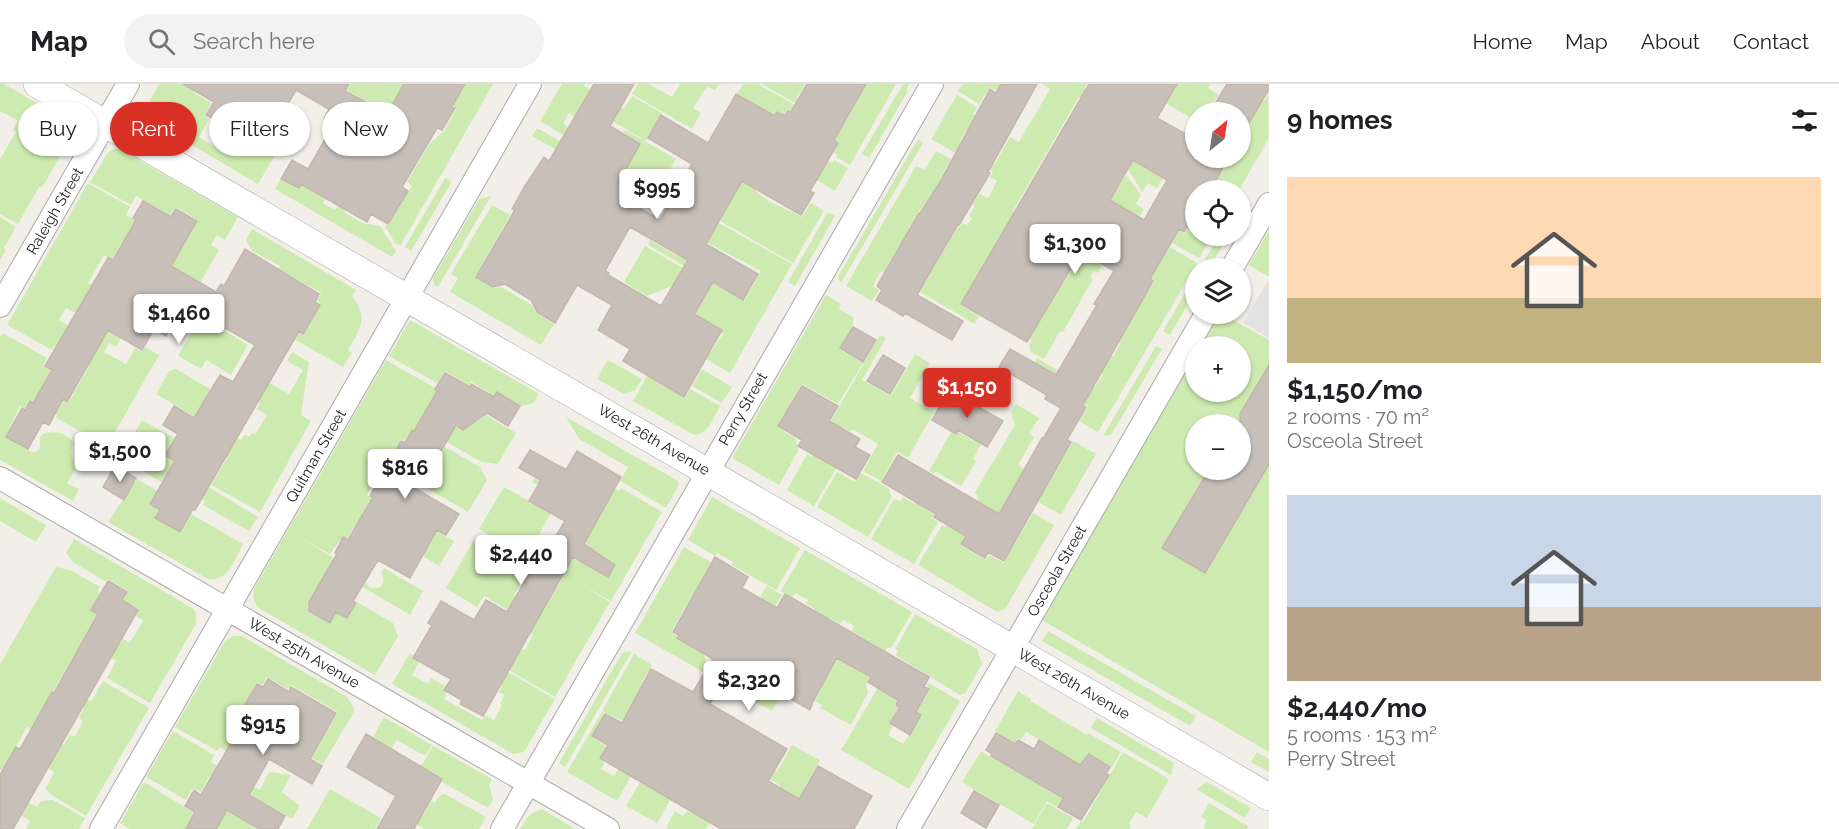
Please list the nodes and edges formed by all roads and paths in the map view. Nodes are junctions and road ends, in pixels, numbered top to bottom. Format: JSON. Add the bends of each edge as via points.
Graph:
{"nodes":[{"id":1,"x":37,"y":84,"type":"edge"},
{"id":2,"x":128,"y":84,"type":"edge"},
{"id":3,"x":530,"y":84,"type":"edge"},
{"id":4,"x":932,"y":84,"type":"edge"},
{"id":5,"x":106,"y":123,"type":"junction"},
{"id":6,"x":1269,"y":204,"type":"edge"},
{"id":7,"x":1238,"y":258,"type":"edge"},
{"id":8,"x":407,"y":298,"type":"junction"},
{"id":9,"x":0,"y":306,"type":"edge"},
{"id":10,"x":1200,"y":324,"type":"edge"},
{"id":11,"x":708,"y":471,"type":"junction"},
{"id":12,"x":0,"y":478,"type":"edge"},
{"id":13,"x":228,"y":609,"type":"junction"},
{"id":14,"x":1012,"y":648,"type":"junction"},
{"id":15,"x":528,"y":783,"type":"junction"},
{"id":16,"x":1269,"y":797,"type":"edge"},
{"id":17,"x":101,"y":829,"type":"edge"},
{"id":18,"x":502,"y":829,"type":"edge"},
{"id":19,"x":608,"y":829,"type":"edge"},
{"id":20,"x":908,"y":829,"type":"edge"}],
"edges":[{"from":1,"to":5,"type":"street","name":"West 26th Avenue"},
{"from":2,"to":5,"type":"street","name":"Raleigh Street"},
{"from":3,"to":8,"type":"street","name":"Quitman Street"},
{"from":4,"to":11,"type":"street","name":"Perry Street"},
{"from":5,"to":8,"type":"street","name":"West 26th Avenue"},
{"from":5,"to":9,"type":"street","name":"Raleigh Street"},
{"from":6,"to":7,"type":"street"},
{"from":8,"to":11,"type":"street","name":"West 26th Avenue"},
{"from":8,"to":13,"type":"street","name":"Quitman Street"},
{"from":10,"to":14,"type":"street","name":"Osceola Street"},
{"from":11,"to":14,"type":"street","name":"West 26th Avenue"},
{"from":11,"to":15,"type":"street","name":"Perry Street"},
{"from":12,"to":13,"type":"street","name":"West 25th Avenue"},
{"from":13,"to":15,"type":"street","name":"West 25th Avenue"},
{"from":13,"to":17,"type":"street","name":"Quitman Street"},
{"from":14,"to":16,"type":"street","name":"West 26th Avenue"},
{"from":14,"to":20,"type":"street","name":"Osceola Street"},
{"from":15,"to":18,"type":"street","name":"Perry Street"},
{"from":15,"to":19,"type":"street","name":"West 25th Avenue"}]}
